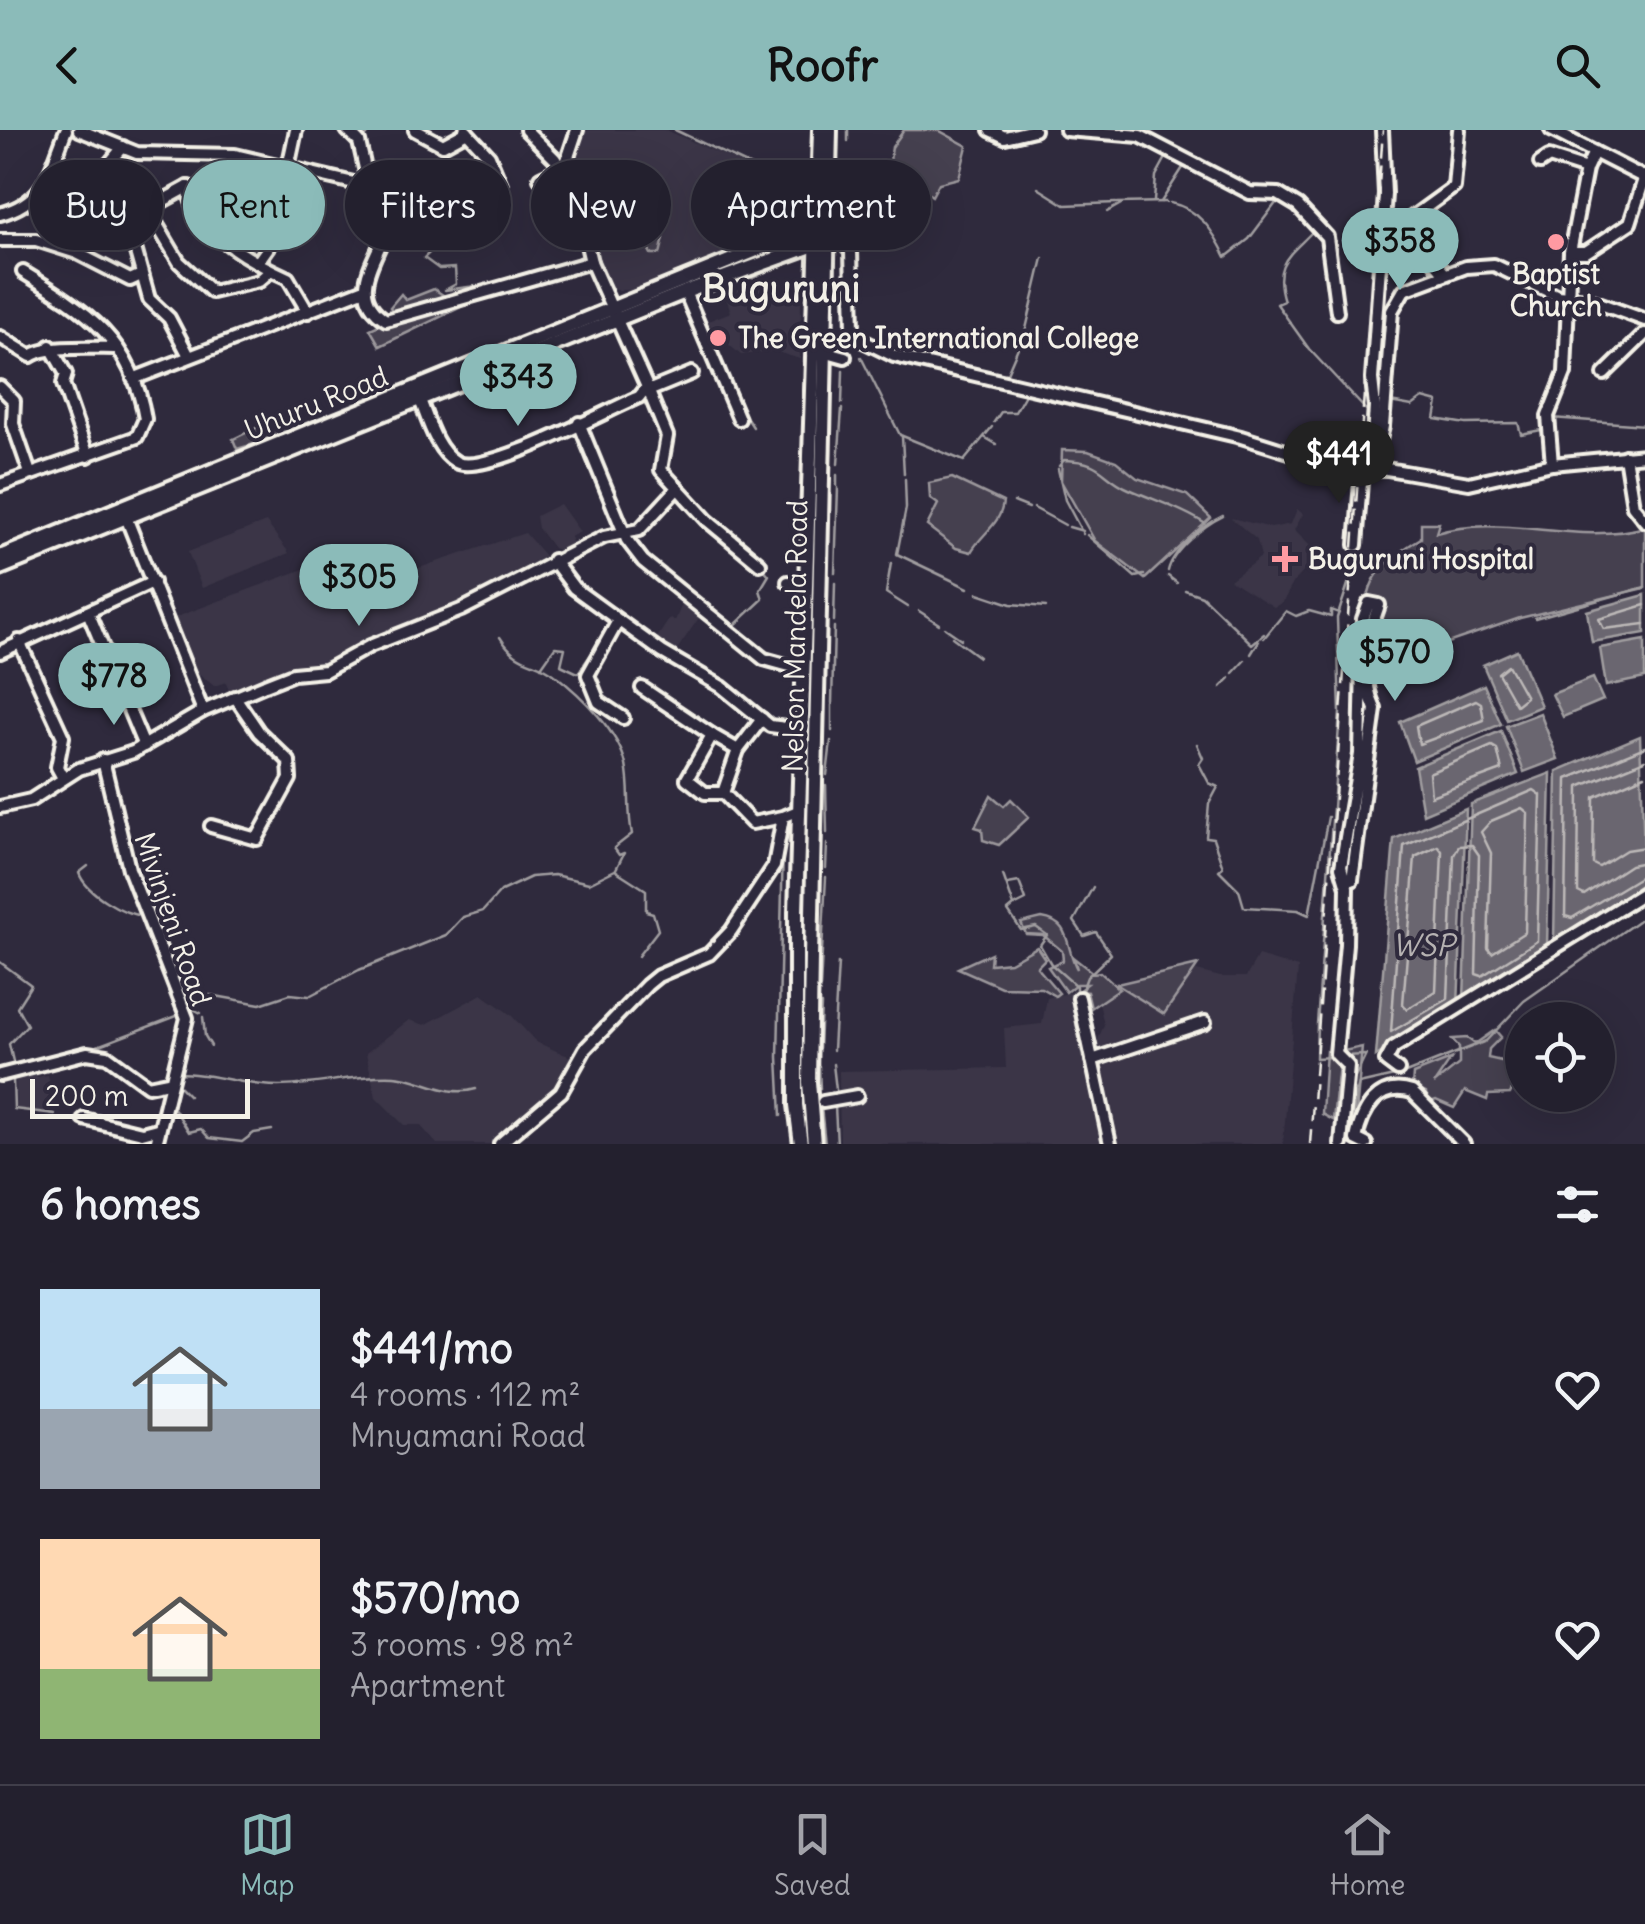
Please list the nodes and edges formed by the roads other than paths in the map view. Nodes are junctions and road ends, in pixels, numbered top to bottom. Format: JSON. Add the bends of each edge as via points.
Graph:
{"nodes":[{"id":1,"x":66,"y":130,"type":"edge"},
{"id":2,"x":79,"y":130,"type":"edge"},
{"id":3,"x":296,"y":130,"type":"edge"},
{"id":4,"x":347,"y":130,"type":"edge"},
{"id":5,"x":369,"y":130,"type":"edge"},
{"id":6,"x":415,"y":130,"type":"edge"},
{"id":7,"x":526,"y":130,"type":"edge"},
{"id":8,"x":576,"y":130,"type":"edge"},
{"id":9,"x":820,"y":130,"type":"edge"},
{"id":10,"x":830,"y":130,"type":"edge"},
{"id":11,"x":990,"y":130,"type":"edge"},
{"id":12,"x":1034,"y":130,"type":"edge"},
{"id":13,"x":1066,"y":130,"type":"edge"},
{"id":14,"x":1382,"y":130,"type":"edge"},
{"id":15,"x":1459,"y":130,"type":"edge"},
{"id":16,"x":1551,"y":130,"type":"edge"},
{"id":17,"x":466,"y":131,"type":"edge"},
{"id":18,"x":1571,"y":133,"type":"edge"},
{"id":19,"x":359,"y":142,"type":"junction"},
{"id":20,"x":123,"y":147,"type":"junction"},
{"id":21,"x":1594,"y":152,"type":"junction"},
{"id":22,"x":254,"y":160,"type":"edge"},
{"id":23,"x":288,"y":160,"type":"edge"},
{"id":24,"x":363,"y":160,"type":"edge"},
{"id":25,"x":490,"y":160,"type":"edge"},
{"id":26,"x":554,"y":160,"type":"edge"},
{"id":27,"x":564,"y":160,"type":"edge"},
{"id":28,"x":822,"y":160,"type":"edge"},
{"id":29,"x":829,"y":160,"type":"edge"},
{"id":30,"x":1540,"y":162,"type":"dead end"},
{"id":31,"x":1586,"y":169,"type":"junction"},
{"id":32,"x":1644,"y":177,"type":"edge"},
{"id":33,"x":0,"y":214,"type":"edge"},
{"id":34,"x":163,"y":235,"type":"edge"},
{"id":35,"x":0,"y":240,"type":"edge"},
{"id":36,"x":242,"y":250,"type":"edge"},
{"id":37,"x":268,"y":250,"type":"edge"},
{"id":38,"x":376,"y":250,"type":"edge"},
{"id":39,"x":588,"y":250,"type":"edge"},
{"id":40,"x":785,"y":250,"type":"edge"},
{"id":41,"x":793,"y":250,"type":"edge"},
{"id":42,"x":823,"y":250,"type":"edge"},
{"id":43,"x":827,"y":250,"type":"edge"},
{"id":44,"x":850,"y":250,"type":"edge"},
{"id":45,"x":1570,"y":252,"type":"junction"},
{"id":46,"x":782,"y":255,"type":"junction"},
{"id":47,"x":258,"y":262,"type":"junction"},
{"id":48,"x":591,"y":262,"type":"junction"},
{"id":49,"x":23,"y":272,"type":"dead end"},
{"id":50,"x":269,"y":272,"type":"junction"},
{"id":51,"x":140,"y":274,"type":"junction"},
{"id":52,"x":1445,"y":274,"type":"junction"},
{"id":53,"x":817,"y":277,"type":"junction"},
{"id":54,"x":365,"y":289,"type":"junction"},
{"id":55,"x":685,"y":292,"type":"junction"},
{"id":56,"x":1566,"y":298,"type":"junction"},
{"id":57,"x":308,"y":312,"type":"junction"},
{"id":58,"x":1337,"y":312,"type":"dead end"},
{"id":59,"x":615,"y":314,"type":"junction"},
{"id":60,"x":1645,"y":320,"type":"edge"},
{"id":61,"x":1645,"y":334,"type":"edge"},
{"id":62,"x":0,"y":337,"type":"edge"},
{"id":63,"x":50,"y":346,"type":"junction"},
{"id":64,"x":116,"y":348,"type":"junction"},
{"id":65,"x":827,"y":352,"type":"junction"},
{"id":66,"x":189,"y":356,"type":"junction"},
{"id":67,"x":845,"y":357,"type":"dead end"},
{"id":68,"x":692,"y":373,"type":"dead end"},
{"id":69,"x":1604,"y":374,"type":"dead end"},
{"id":70,"x":133,"y":379,"type":"junction"},
{"id":71,"x":0,"y":387,"type":"edge"},
{"id":72,"x":648,"y":389,"type":"junction"},
{"id":73,"x":418,"y":394,"type":"junction"},
{"id":74,"x":739,"y":419,"type":"dead end"},
{"id":75,"x":579,"y":423,"type":"junction"},
{"id":76,"x":1645,"y":455,"type":"edge"},
{"id":77,"x":88,"y":456,"type":"junction"},
{"id":78,"x":1625,"y":456,"type":"junction"},
{"id":79,"x":1552,"y":464,"type":"junction"},
{"id":80,"x":1369,"y":469,"type":"junction"},
{"id":81,"x":30,"y":473,"type":"junction"},
{"id":82,"x":0,"y":485,"type":"edge"},
{"id":83,"x":677,"y":489,"type":"junction"},
{"id":84,"x":125,"y":514,"type":"junction"},
{"id":85,"x":1645,"y":521,"type":"edge"},
{"id":86,"x":624,"y":532,"type":"junction"},
{"id":87,"x":1356,"y":544,"type":"dead end"},
{"id":88,"x":0,"y":557,"type":"edge"},
{"id":89,"x":553,"y":560,"type":"junction"},
{"id":90,"x":760,"y":564,"type":"dead end"},
{"id":91,"x":0,"y":568,"type":"edge"},
{"id":92,"x":153,"y":582,"type":"junction"},
{"id":93,"x":88,"y":612,"type":"junction"},
{"id":94,"x":618,"y":621,"type":"junction"},
{"id":95,"x":20,"y":641,"type":"junction"},
{"id":96,"x":0,"y":652,"type":"edge"},
{"id":97,"x":804,"y":670,"type":"junction"},
{"id":98,"x":642,"y":688,"type":"dead end"},
{"id":99,"x":235,"y":697,"type":"junction"},
{"id":100,"x":203,"y":711,"type":"junction"},
{"id":101,"x":623,"y":718,"type":"dead end"},
{"id":102,"x":762,"y":719,"type":"junction"},
{"id":103,"x":817,"y":732,"type":"junction"},
{"id":104,"x":712,"y":736,"type":"junction"},
{"id":105,"x":802,"y":736,"type":"junction"},
{"id":106,"x":144,"y":746,"type":"junction"},
{"id":107,"x":738,"y":750,"type":"junction"},
{"id":108,"x":103,"y":760,"type":"junction"},
{"id":109,"x":63,"y":778,"type":"junction"},
{"id":110,"x":723,"y":793,"type":"junction"},
{"id":111,"x":0,"y":807,"type":"edge"},
{"id":112,"x":800,"y":810,"type":"junction"},
{"id":113,"x":785,"y":822,"type":"junction"},
{"id":114,"x":210,"y":826,"type":"dead end"},
{"id":115,"x":1348,"y":845,"type":"junction"},
{"id":116,"x":1352,"y":880,"type":"junction"},
{"id":117,"x":1645,"y":892,"type":"edge"},
{"id":118,"x":1346,"y":944,"type":"junction"},
{"id":119,"x":1079,"y":998,"type":"dead end"},
{"id":120,"x":1205,"y":1022,"type":"dead end"},
{"id":121,"x":1092,"y":1060,"type":"junction"},
{"id":122,"x":1398,"y":1070,"type":"junction"},
{"id":123,"x":0,"y":1076,"type":"edge"},
{"id":124,"x":168,"y":1082,"type":"junction"},
{"id":125,"x":1402,"y":1088,"type":"junction"},
{"id":126,"x":1388,"y":1090,"type":"junction"},
{"id":127,"x":857,"y":1096,"type":"dead end"},
{"id":128,"x":823,"y":1102,"type":"dead end"},
{"id":129,"x":84,"y":1119,"type":"dead end"},
{"id":130,"x":157,"y":1128,"type":"junction"},
{"id":131,"x":156,"y":1144,"type":"edge"},
{"id":132,"x":500,"y":1144,"type":"edge"},
{"id":133,"x":800,"y":1144,"type":"edge"},
{"id":134,"x":814,"y":1144,"type":"edge"},
{"id":135,"x":1110,"y":1144,"type":"edge"},
{"id":136,"x":1341,"y":1144,"type":"edge"},
{"id":137,"x":1366,"y":1144,"type":"edge"},
{"id":138,"x":1464,"y":1144,"type":"edge"}],
"edges":[{"from":1,"to":33,"type":"street","via":[[45,188],[20,209]]},
{"from":2,"to":20,"type":"street"},
{"from":3,"to":23,"type":"street"},
{"from":4,"to":19,"type":"street"},
{"from":5,"to":19,"type":"street"},
{"from":6,"to":17,"type":"street","via":[[443,145]]},
{"from":7,"to":26,"type":"street"},
{"from":8,"to":27,"type":"street"},
{"from":9,"to":28,"type":"main road","name":"Nelson Mandela Road"},
{"from":10,"to":29,"type":"main road","name":"Nelson Mandela Road"},
{"from":11,"to":12,"type":"street","via":[[1004,137]]},
{"from":13,"to":58,"type":"street","via":[[1140,136],[1250,193],[1278,194],[1298,206],[1328,237]]},
{"from":14,"to":80,"type":"street","via":[[1385,194]]},
{"from":15,"to":52,"type":"street","via":[[1454,187],[1403,224]]},
{"from":16,"to":18,"type":"street"},
{"from":17,"to":25,"type":"street"},
{"from":18,"to":21,"type":"street"},
{"from":19,"to":24,"type":"street"},
{"from":20,"to":22,"type":"street"},
{"from":20,"to":51,"type":"street","via":[[104,170]]},
{"from":21,"to":31,"type":"street"},
{"from":21,"to":32,"type":"street"},
{"from":30,"to":31,"type":"street","via":[[1549,157]]},
{"from":31,"to":45,"type":"street"},
{"from":32,"to":45,"type":"street","via":[[1630,222],[1586,252]]},
{"from":34,"to":50,"type":"street","via":[[179,262],[212,292],[260,281]]},
{"from":35,"to":51,"type":"street","via":[[36,240],[130,280]]},
{"from":36,"to":47,"type":"street"},
{"from":37,"to":47,"type":"street"},
{"from":38,"to":54,"type":"street"},
{"from":39,"to":48,"type":"street"},
{"from":40,"to":59,"type":"main road","name":"Uhuru Road"},
{"from":41,"to":46,"type":"main road","name":"Uhuru Road"},
{"from":42,"to":53,"type":"main road","name":"Nelson Mandela Road"},
{"from":43,"to":65,"type":"main road","name":"Nelson Mandela Road"},
{"from":44,"to":80,"type":"street","via":[[857,338],[912,361],[1241,438],[1322,464]]},
{"from":45,"to":56,"type":"street"},
{"from":46,"to":53,"type":"main road","via":[[800,260]]},
{"from":46,"to":55,"type":"main road","name":"Uhuru Road"},
{"from":47,"to":50,"type":"street"},
{"from":48,"to":54,"type":"street","via":[[390,320],[377,314]]},
{"from":48,"to":59,"type":"street"},
{"from":49,"to":64,"type":"street","via":[[92,315]]},
{"from":50,"to":57,"type":"street","via":[[290,280]]},
{"from":51,"to":66,"type":"street","via":[[149,299],[169,318]]},
{"from":52,"to":56,"type":"street","via":[[1494,265]]},
{"from":52,"to":80,"type":"street","via":[[1404,290],[1394,302],[1383,426]]},
{"from":53,"to":97,"type":"main road","name":"Nelson Mandela Road"},
{"from":54,"to":57,"type":"street"},
{"from":55,"to":59,"type":"main road","name":"Uhuru Road"},
{"from":55,"to":74,"type":"street"},
{"from":56,"to":60,"type":"street"},
{"from":56,"to":79,"type":"street","via":[[1565,373],[1548,416]]},
{"from":57,"to":66,"type":"street"},
{"from":59,"to":72,"type":"street"},
{"from":59,"to":73,"type":"main road","name":"Uhuru Road"},
{"from":61,"to":69,"type":"street"},
{"from":62,"to":63,"type":"street","via":[[31,356]]},
{"from":63,"to":64,"type":"street"},
{"from":63,"to":77,"type":"street","via":[[66,374],[62,384]]},
{"from":64,"to":70,"type":"street"},
{"from":65,"to":67,"type":"street"},
{"from":65,"to":103,"type":"main road","name":"Nelson Mandela Road"},
{"from":66,"to":70,"type":"street"},
{"from":68,"to":72,"type":"street"},
{"from":70,"to":77,"type":"street","via":[[144,410],[142,431]]},
{"from":71,"to":81,"type":"street","via":[[14,402],[12,424]]},
{"from":72,"to":75,"type":"street"},
{"from":72,"to":83,"type":"street","via":[[666,436],[660,470]]},
{"from":73,"to":75,"type":"street","via":[[444,452],[463,466],[511,454]]},
{"from":73,"to":84,"type":"main road","name":"Uhuru Road"},
{"from":73,"to":84,"type":"main road","name":"Uhuru Road","via":[[384,415]]},
{"from":75,"to":86,"type":"street"},
{"from":76,"to":78,"type":"street"},
{"from":77,"to":81,"type":"street"},
{"from":78,"to":79,"type":"street"},
{"from":78,"to":85,"type":"street","via":[[1633,506]]},
{"from":79,"to":80,"type":"street","via":[[1469,483]]},
{"from":80,"to":87,"type":"street"},
{"from":81,"to":82,"type":"street"},
{"from":83,"to":86,"type":"street","via":[[642,528]]},
{"from":83,"to":90,"type":"street"},
{"from":84,"to":88,"type":"main road","name":"Uhuru Road"},
{"from":84,"to":91,"type":"main road","name":"Uhuru Road"},
{"from":84,"to":92,"type":"street"},
{"from":86,"to":89,"type":"street"},
{"from":86,"to":97,"type":"street","via":[[642,561],[764,659]]},
{"from":89,"to":94,"type":"street","via":[[574,588]]},
{"from":89,"to":99,"type":"street","via":[[325,671],[293,674]]},
{"from":92,"to":93,"type":"street"},
{"from":92,"to":100,"type":"street"},
{"from":93,"to":95,"type":"street"},
{"from":93,"to":106,"type":"street"},
{"from":94,"to":101,"type":"street","via":[[588,676],[599,702]]},
{"from":94,"to":102,"type":"street"},
{"from":95,"to":96,"type":"street"},
{"from":95,"to":109,"type":"street","via":[[63,738]]},
{"from":97,"to":105,"type":"main road","name":"Nelson Mandela Road"},
{"from":98,"to":104,"type":"street"},
{"from":99,"to":100,"type":"street"},
{"from":99,"to":114,"type":"street","via":[[289,761],[290,779],[257,839]]},
{"from":100,"to":106,"type":"street"},
{"from":102,"to":105,"type":"street"},
{"from":102,"to":107,"type":"street"},
{"from":103,"to":105,"type":"street"},
{"from":103,"to":134,"type":"main road","name":"Nelson Mandela Road","via":[[809,1082]]},
{"from":104,"to":107,"type":"street"},
{"from":104,"to":110,"type":"street","via":[[687,779],[705,792]]},
{"from":105,"to":112,"type":"main road","name":"Nelson Mandela Road"},
{"from":106,"to":108,"type":"street"},
{"from":107,"to":110,"type":"street"},
{"from":108,"to":109,"type":"street"},
{"from":108,"to":124,"type":"street","name":"Mivinjeni Road","via":[[129,869],[187,1018]]},
{"from":109,"to":111,"type":"street","via":[[32,800]]},
{"from":110,"to":113,"type":"street","via":[[752,824]]},
{"from":112,"to":113,"type":"street"},
{"from":112,"to":133,"type":"main road","name":"Nelson Mandela Road"},
{"from":113,"to":132,"type":"street","via":[[774,866],[731,931],[709,954],[647,985],[584,1049],[561,1092]]},
{"from":115,"to":116,"type":"street"},
{"from":115,"to":116,"type":"street","via":[[1360,754],[1362,619],[1369,603],[1379,605],[1366,640],[1375,709]]},
{"from":115,"to":118,"type":"street","via":[[1341,868]]},
{"from":116,"to":118,"type":"street"},
{"from":117,"to":122,"type":"street","via":[[1393,1048],[1386,1062]]},
{"from":118,"to":136,"type":"street","via":[[1336,1041],[1336,1056],[1348,1066]]},
{"from":119,"to":121,"type":"street"},
{"from":120,"to":121,"type":"street"},
{"from":121,"to":135,"type":"street"},
{"from":122,"to":125,"type":"street"},
{"from":122,"to":126,"type":"street"},
{"from":123,"to":124,"type":"street","via":[[87,1053],[107,1056],[148,1086]]},
{"from":124,"to":130,"type":"street","name":"Mivinjeni Road"},
{"from":125,"to":126,"type":"street"},
{"from":125,"to":138,"type":"street"},
{"from":126,"to":137,"type":"street","via":[[1362,1117],[1356,1140]]},
{"from":127,"to":128,"type":"street"},
{"from":129,"to":130,"type":"street","via":[[142,1133]]},
{"from":130,"to":131,"type":"street","name":"Mivinjeni Road"}]}
